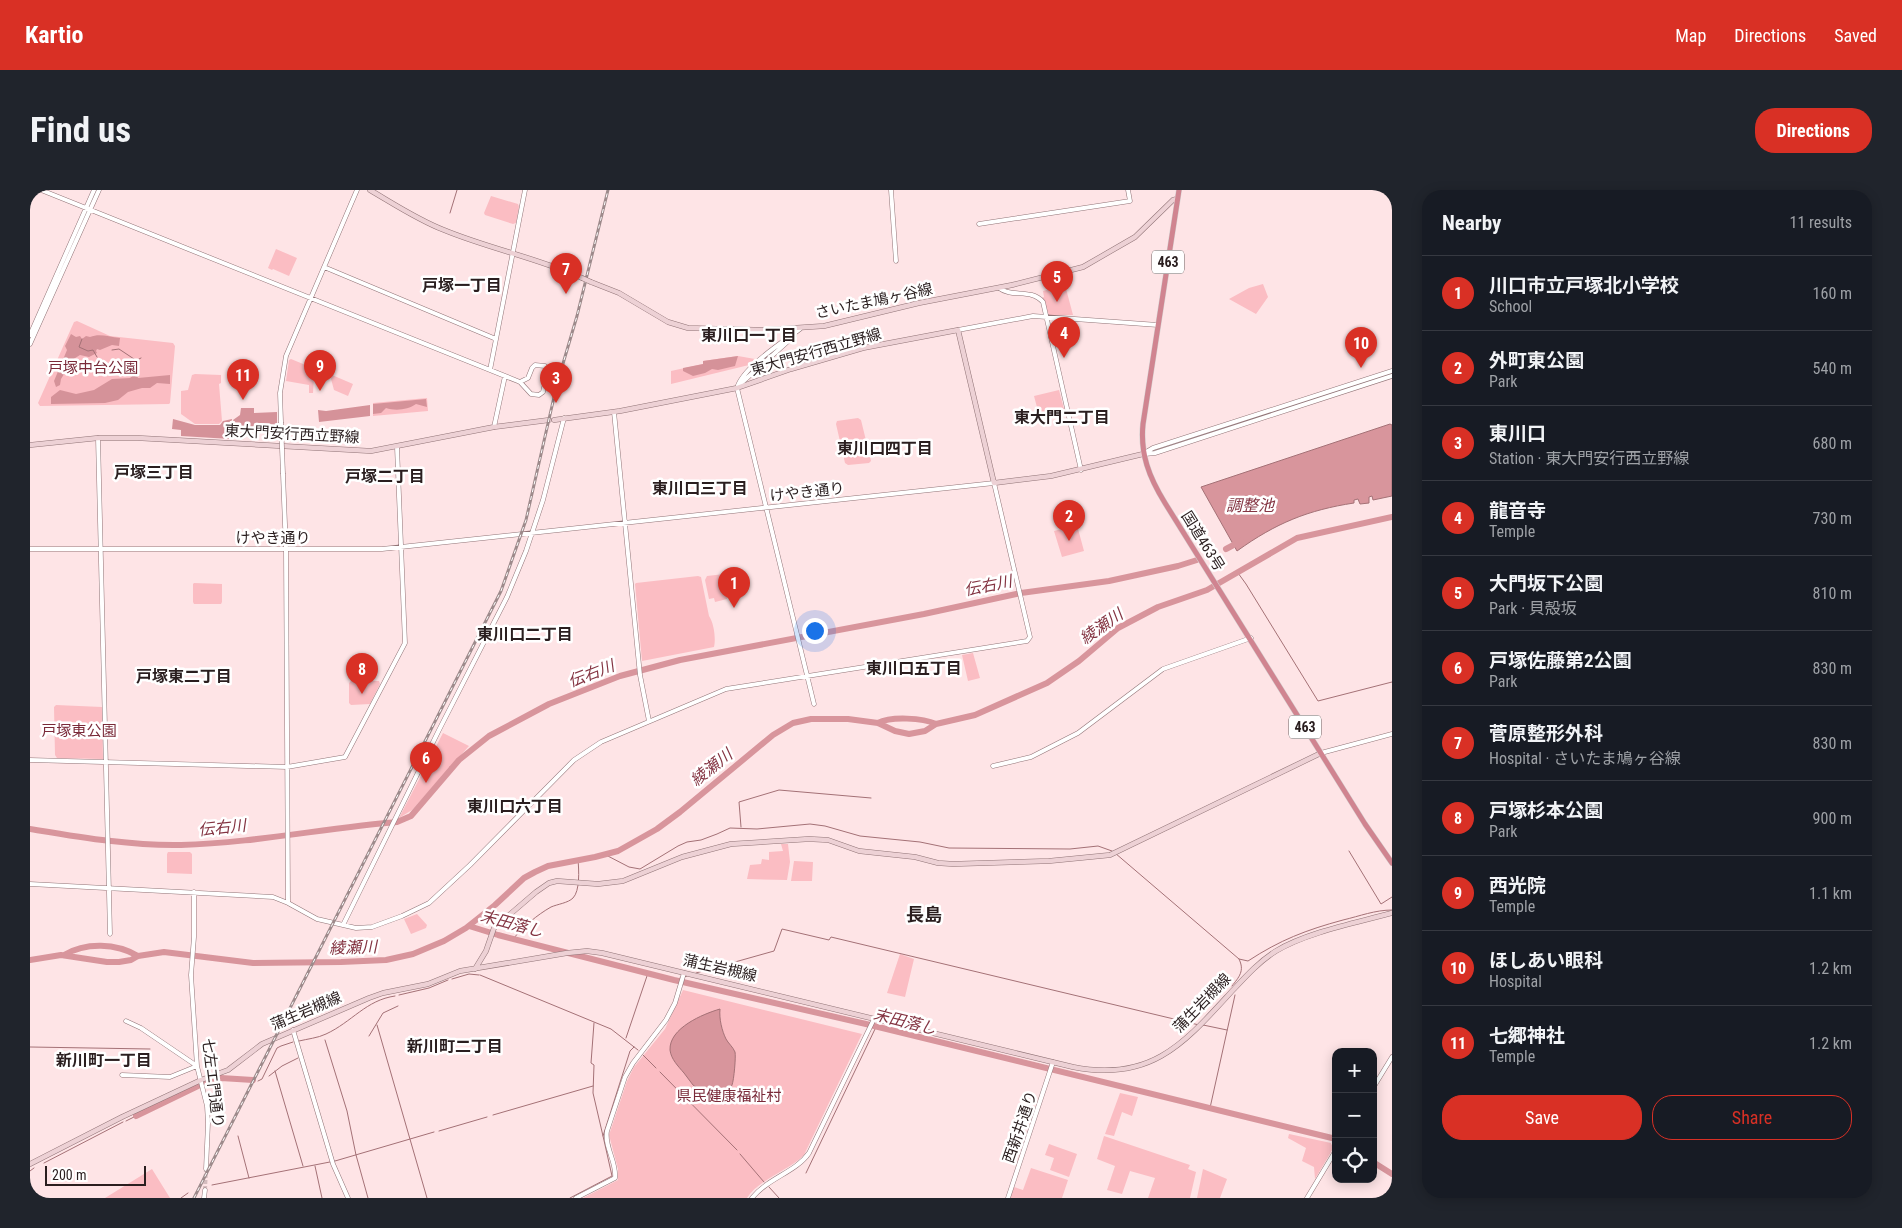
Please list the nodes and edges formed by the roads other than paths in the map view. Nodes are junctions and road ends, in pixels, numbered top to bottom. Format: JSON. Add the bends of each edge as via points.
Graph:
{"nodes":[{"id":1,"x":41,"y":190,"type":"edge"},
{"id":2,"x":94,"y":190,"type":"edge"},
{"id":3,"x":99,"y":190,"type":"edge"},
{"id":4,"x":357,"y":190,"type":"edge"},
{"id":5,"x":370,"y":190,"type":"edge"},
{"id":6,"x":525,"y":190,"type":"edge"},
{"id":7,"x":891,"y":190,"type":"edge"},
{"id":8,"x":1128,"y":190,"type":"edge"},
{"id":9,"x":1179,"y":190,"type":"edge"},
{"id":10,"x":1178,"y":199,"type":"junction"},
{"id":11,"x":86,"y":208,"type":"junction"},
{"id":12,"x":91,"y":210,"type":"junction"},
{"id":13,"x":979,"y":224,"type":"dead end"},
{"id":14,"x":512,"y":254,"type":"junction"},
{"id":15,"x":896,"y":261,"type":"dead end"},
{"id":16,"x":324,"y":267,"type":"junction"},
{"id":17,"x":999,"y":288,"type":"junction"},
{"id":18,"x":310,"y":298,"type":"junction"},
{"id":19,"x":1047,"y":317,"type":"junction"},
{"id":20,"x":1158,"y":325,"type":"junction"},
{"id":21,"x":800,"y":329,"type":"junction"},
{"id":22,"x":958,"y":330,"type":"junction"},
{"id":23,"x":30,"y":334,"type":"edge"},
{"id":24,"x":496,"y":339,"type":"junction"},
{"id":25,"x":30,"y":344,"type":"edge"},
{"id":26,"x":490,"y":370,"type":"junction"},
{"id":27,"x":1392,"y":371,"type":"edge"},
{"id":28,"x":505,"y":376,"type":"junction"},
{"id":29,"x":1392,"y":376,"type":"edge"},
{"id":30,"x":520,"y":382,"type":"junction"},
{"id":31,"x":737,"y":388,"type":"junction"},
{"id":32,"x":614,"y":412,"type":"junction"},
{"id":33,"x":564,"y":418,"type":"junction"},
{"id":34,"x":494,"y":427,"type":"junction"},
{"id":35,"x":98,"y":438,"type":"junction"},
{"id":36,"x":30,"y":445,"type":"edge"},
{"id":37,"x":397,"y":447,"type":"junction"},
{"id":38,"x":1143,"y":454,"type":"junction"},
{"id":39,"x":1081,"y":470,"type":"junction"},
{"id":40,"x":994,"y":483,"type":"junction"},
{"id":41,"x":766,"y":508,"type":"junction"},
{"id":42,"x":625,"y":523,"type":"junction"},
{"id":43,"x":532,"y":532,"type":"junction"},
{"id":44,"x":400,"y":547,"type":"junction"},
{"id":45,"x":30,"y":549,"type":"edge"},
{"id":46,"x":101,"y":549,"type":"junction"},
{"id":47,"x":286,"y":550,"type":"junction"},
{"id":48,"x":1251,"y":638,"type":"junction"},
{"id":49,"x":806,"y":675,"type":"junction"},
{"id":50,"x":814,"y":704,"type":"dead end"},
{"id":51,"x":649,"y":721,"type":"junction"},
{"id":52,"x":1392,"y":734,"type":"edge"},
{"id":53,"x":1321,"y":753,"type":"junction"},
{"id":54,"x":30,"y":760,"type":"edge"},
{"id":55,"x":106,"y":762,"type":"junction"},
{"id":56,"x":993,"y":766,"type":"dead end"},
{"id":57,"x":288,"y":767,"type":"junction"},
{"id":58,"x":1392,"y":863,"type":"edge"},
{"id":59,"x":30,"y":884,"type":"edge"},
{"id":60,"x":109,"y":888,"type":"junction"},
{"id":61,"x":194,"y":892,"type":"junction"},
{"id":62,"x":288,"y":903,"type":"junction"},
{"id":63,"x":1392,"y":913,"type":"edge"},
{"id":64,"x":343,"y":925,"type":"junction"},
{"id":65,"x":110,"y":934,"type":"dead end"},
{"id":66,"x":475,"y":969,"type":"junction"},
{"id":67,"x":684,"y":973,"type":"junction"},
{"id":68,"x":874,"y":1019,"type":"junction"},
{"id":69,"x":126,"y":1021,"type":"dead end"},
{"id":70,"x":293,"y":1030,"type":"junction"},
{"id":71,"x":1392,"y":1057,"type":"edge"},
{"id":72,"x":1053,"y":1062,"type":"junction"},
{"id":73,"x":197,"y":1066,"type":"junction"},
{"id":74,"x":122,"y":1075,"type":"dead end"},
{"id":75,"x":201,"y":1080,"type":"junction"},
{"id":76,"x":1377,"y":1081,"type":"edge"},
{"id":77,"x":1332,"y":1157,"type":"edge"},
{"id":78,"x":30,"y":1164,"type":"edge"},
{"id":79,"x":206,"y":1169,"type":"tunnel mouth"},
{"id":80,"x":205,"y":1190,"type":"tunnel mouth"},
{"id":81,"x":204,"y":1198,"type":"edge"},
{"id":82,"x":347,"y":1198,"type":"edge"},
{"id":83,"x":576,"y":1198,"type":"edge"},
{"id":84,"x":752,"y":1198,"type":"edge"},
{"id":85,"x":1008,"y":1198,"type":"edge"},
{"id":86,"x":1307,"y":1198,"type":"edge"}],
"edges":[{"from":1,"to":11,"type":"street"},
{"from":2,"to":11,"type":"street"},
{"from":3,"to":12,"type":"street"},
{"from":4,"to":16,"type":"street"},
{"from":5,"to":14,"type":"main road","name":"さいたま鳩ヶ谷線","via":[[440,229]]},
{"from":6,"to":14,"type":"street"},
{"from":7,"to":15,"type":"street"},
{"from":8,"to":13,"type":"street","via":[[1130,201]]},
{"from":9,"to":10,"type":"highway","name":"国道463号","number":"463"},
{"from":10,"to":17,"type":"main road","name":"さいたま鳩ヶ谷線","via":[[1172,200],[1135,237],[1090,264]]},
{"from":10,"to":20,"type":"highway","name":"国道463号","number":"463"},
{"from":11,"to":12,"type":"street"},
{"from":11,"to":23,"type":"street"},
{"from":12,"to":18,"type":"street"},
{"from":12,"to":25,"type":"street"},
{"from":14,"to":21,"type":"main road","name":"さいたま鳩ヶ谷線","bridge":true,"via":[[551,265],[619,293],[677,326]]},
{"from":14,"to":24,"type":"street"},
{"from":16,"to":18,"type":"street"},
{"from":16,"to":24,"type":"street"},
{"from":17,"to":19,"type":"street","via":[[1037,297],[1043,302]]},
{"from":17,"to":21,"type":"main road","name":"さいたま鳩ヶ谷線"},
{"from":18,"to":26,"type":"street"},
{"from":18,"to":47,"type":"street","bridge":true,"via":[[284,362],[280,392]]},
{"from":19,"to":20,"type":"street"},
{"from":19,"to":22,"type":"street","via":[[1020,318]]},
{"from":19,"to":39,"type":"street"},
{"from":20,"to":38,"type":"highway","name":"国道463号","number":"463","via":[[1143,424]]},
{"from":21,"to":31,"type":"street"},
{"from":22,"to":31,"type":"main road","name":"東大門安行西立野線","via":[[863,348]]},
{"from":22,"to":40,"type":"main road"},
{"from":24,"to":26,"type":"street"},
{"from":26,"to":28,"type":"street"},
{"from":27,"to":38,"type":"street","via":[[1153,448]]},
{"from":28,"to":30,"type":"street"},
{"from":28,"to":34,"type":"street"},
{"from":29,"to":38,"type":"street","via":[[1155,453]]},
{"from":30,"to":30,"type":"street","via":[[528,378],[535,365],[545,366],[548,370],[544,390],[539,395],[528,393]]},
{"from":31,"to":32,"type":"main road","name":"東大門安行西立野線"},
{"from":31,"to":41,"type":"street"},
{"from":32,"to":33,"type":"main road","name":"東大門安行西立野線"},
{"from":32,"to":42,"type":"street"},
{"from":33,"to":34,"type":"main road","name":"東大門安行西立野線"},
{"from":33,"to":43,"type":"street"},
{"from":34,"to":37,"type":"main road","name":"東大門安行西立野線"},
{"from":35,"to":36,"type":"main road","name":"東大門安行西立野線"},
{"from":35,"to":37,"type":"main road","name":"東大門安行西立野線","via":[[151,438],[362,451]]},
{"from":35,"to":46,"type":"street"},
{"from":37,"to":44,"type":"street"},
{"from":38,"to":39,"type":"main road"},
{"from":38,"to":48,"type":"highway","name":"国道463号","number":"463","via":[[1157,490]]},
{"from":39,"to":40,"type":"main road"},
{"from":40,"to":41,"type":"street","name":"けやき通り"},
{"from":40,"to":49,"type":"street","via":[[1030,637],[1027,641]]},
{"from":41,"to":42,"type":"street","name":"けやき通り"},
{"from":41,"to":49,"type":"street"},
{"from":42,"to":43,"type":"street","name":"けやき通り"},
{"from":42,"to":51,"type":"street","via":[[639,666]]},
{"from":43,"to":44,"type":"street","name":"けやき通り"},
{"from":43,"to":64,"type":"street","via":[[507,597]]},
{"from":44,"to":47,"type":"street","name":"けやき通り"},
{"from":44,"to":57,"type":"street","via":[[405,643],[345,757]]},
{"from":45,"to":46,"type":"street","name":"けやき通り"},
{"from":46,"to":47,"type":"street","name":"けやき通り"},
{"from":46,"to":55,"type":"street"},
{"from":47,"to":57,"type":"street"},
{"from":48,"to":53,"type":"highway","name":"国道463号","number":"463"},
{"from":48,"to":56,"type":"street","via":[[1163,670],[1078,733],[1031,757]]},
{"from":49,"to":50,"type":"street"},
{"from":49,"to":51,"type":"street","via":[[726,689]]},
{"from":51,"to":64,"type":"street","via":[[602,742],[574,760],[429,903],[372,927]]},
{"from":52,"to":53,"type":"street"},
{"from":53,"to":58,"type":"highway","name":"国道463号","number":"463"},
{"from":53,"to":66,"type":"main road","via":[[1110,854],[972,865],[859,851],[819,839],[731,844],[682,857],[622,881],[549,883],[493,931]]},
{"from":54,"to":55,"type":"street"},
{"from":55,"to":57,"type":"street"},
{"from":55,"to":60,"type":"street"},
{"from":57,"to":62,"type":"street"},
{"from":59,"to":60,"type":"street"},
{"from":60,"to":61,"type":"street"},
{"from":60,"to":65,"type":"street"},
{"from":61,"to":62,"type":"street","via":[[273,897]]},
{"from":61,"to":73,"type":"street","name":"七左エ門通り","via":[[191,970]]},
{"from":62,"to":64,"type":"street","via":[[317,919]]},
{"from":63,"to":72,"type":"main road","name":"蒲生岩槻線","via":[[1315,934],[1277,950],[1253,969],[1189,1037],[1157,1059],[1108,1071]]},
{"from":66,"to":67,"type":"main road","name":"蒲生岩槻線","via":[[587,951]]},
{"from":66,"to":70,"type":"main road","name":"蒲生岩槻線","via":[[460,971],[428,984],[382,993]]},
{"from":67,"to":68,"type":"main road","name":"蒲生岩槻線"},
{"from":67,"to":83,"type":"street","via":[[666,1020],[628,1072],[610,1122],[606,1139],[615,1178]]},
{"from":68,"to":72,"type":"main road","name":"蒲生岩槻線"},
{"from":68,"to":84,"type":"street","via":[[809,1153]]},
{"from":69,"to":73,"type":"street"},
{"from":70,"to":75,"type":"main road","name":"蒲生岩槻線","via":[[262,1044],[228,1070]]},
{"from":70,"to":82,"type":"street","via":[[328,1149]]},
{"from":71,"to":76,"type":"street"},
{"from":72,"to":85,"type":"street","name":"西新井通り"},
{"from":73,"to":74,"type":"street","via":[[170,1077]]},
{"from":73,"to":75,"type":"street","name":"七左エ門通り"},
{"from":75,"to":78,"type":"main road","name":"蒲生岩槻線"},
{"from":75,"to":79,"type":"street","name":"七左エ門通り","via":[[208,1115]]},
{"from":77,"to":86,"type":"street"},
{"from":80,"to":81,"type":"street"}]}
